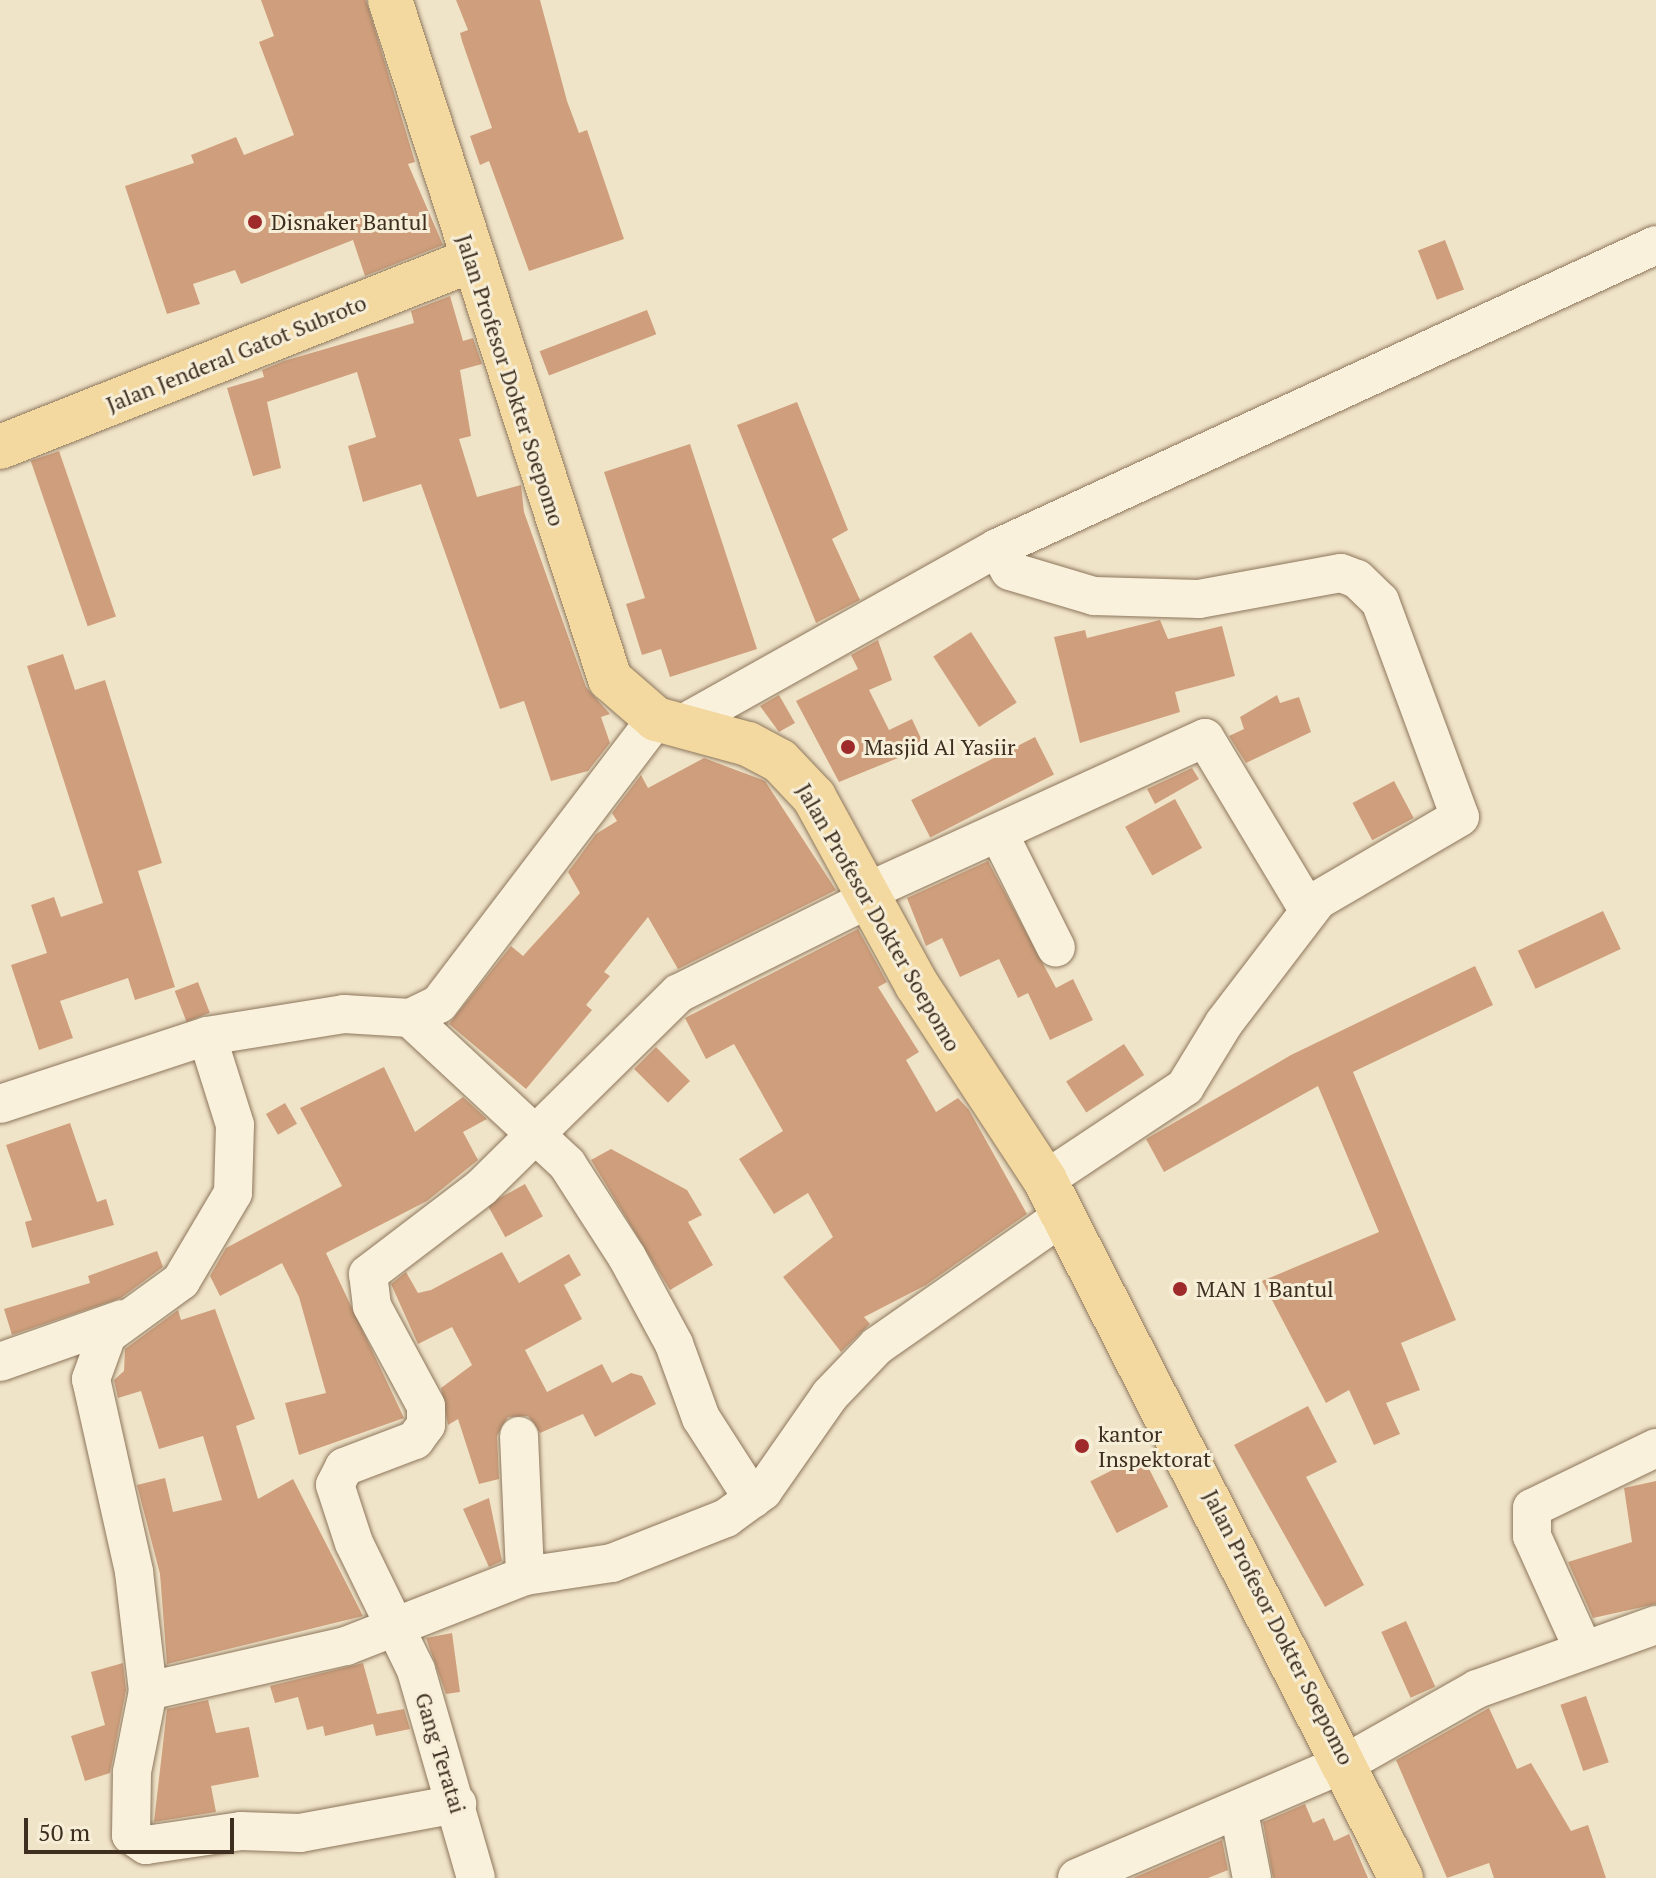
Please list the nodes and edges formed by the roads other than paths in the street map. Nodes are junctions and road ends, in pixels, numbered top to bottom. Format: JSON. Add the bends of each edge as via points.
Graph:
{"nodes":[{"id":1,"x":390,"y":0,"type":"edge"},
{"id":2,"x":1656,"y":245,"type":"edge"},
{"id":3,"x":472,"y":260,"type":"junction"},
{"id":4,"x":0,"y":447,"type":"edge"},
{"id":5,"x":997,"y":548,"type":"junction"},
{"id":6,"x":670,"y":721,"type":"junction"},
{"id":7,"x":999,"y":834,"type":"junction"},
{"id":8,"x":870,"y":894,"type":"junction"},
{"id":9,"x":1309,"y":911,"type":"junction"},
{"id":10,"x":1056,"y":948,"type":"dead end"},
{"id":11,"x":410,"y":1018,"type":"junction"},
{"id":12,"x":207,"y":1036,"type":"junction"},
{"id":13,"x":0,"y":1104,"type":"edge"},
{"id":14,"x":540,"y":1131,"type":"junction"},
{"id":15,"x":1054,"y":1197,"type":"junction"},
{"id":16,"x":128,"y":1316,"type":"junction"},
{"id":17,"x":0,"y":1362,"type":"edge"},
{"id":18,"x":519,"y":1436,"type":"dead end"},
{"id":19,"x":1656,"y":1448,"type":"edge"},
{"id":20,"x":753,"y":1499,"type":"junction"},
{"id":21,"x":525,"y":1576,"type":"junction"},
{"id":22,"x":1656,"y":1625,"type":"edge"},
{"id":23,"x":399,"y":1630,"type":"junction"},
{"id":24,"x":1583,"y":1649,"type":"junction"},
{"id":25,"x":148,"y":1691,"type":"junction"},
{"id":26,"x":1348,"y":1762,"type":"junction"},
{"id":27,"x":457,"y":1804,"type":"junction"},
{"id":28,"x":1239,"y":1812,"type":"junction"},
{"id":29,"x":1083,"y":1877,"type":"edge"},
{"id":30,"x":476,"y":1878,"type":"edge"},
{"id":31,"x":1252,"y":1878,"type":"edge"},
{"id":32,"x":1401,"y":1878,"type":"edge"}],
"edges":[{"from":1,"to":3,"type":"main road","name":"Jalan Profesor Dokter Soepomo"},
{"from":2,"to":5,"type":"street"},
{"from":3,"to":4,"type":"main road","name":"Jalan Jenderal Gatot Subroto"},
{"from":3,"to":6,"type":"main road","name":"Jalan Profesor Dokter Soepomo","via":[[601,659],[619,692]]},
{"from":5,"to":6,"type":"street"},
{"from":5,"to":9,"type":"street","via":[[1010,571],[1094,596],[1199,599],[1341,573],[1372,591],[1460,817],[1350,878]]},
{"from":6,"to":8,"type":"main road","name":"Jalan Profesor Dokter Soepomo","via":[[748,744],[788,767],[814,797]]},
{"from":6,"to":11,"type":"street","via":[[558,841],[463,979],[439,1004]]},
{"from":7,"to":8,"type":"street"},
{"from":7,"to":9,"type":"street","via":[[1205,738]]},
{"from":7,"to":10,"type":"street"},
{"from":8,"to":14,"type":"street","via":[[679,993]]},
{"from":8,"to":15,"type":"main road","name":"Jalan Profesor Dokter Soepomo","via":[[952,1043]]},
{"from":9,"to":15,"type":"street","via":[[1224,1023],[1185,1087]]},
{"from":11,"to":12,"type":"street","via":[[344,1014]]},
{"from":11,"to":14,"type":"street"},
{"from":12,"to":13,"type":"street"},
{"from":12,"to":16,"type":"street","via":[[235,1125],[233,1193],[181,1281]]},
{"from":14,"to":20,"type":"street","via":[[627,1257],[674,1344],[701,1418]]},
{"from":14,"to":23,"type":"street","name":"Gang Teratai","via":[[482,1187],[368,1274],[372,1306],[426,1406],[426,1425],[415,1440],[344,1467],[335,1485],[354,1543]]},
{"from":15,"to":20,"type":"street","via":[[877,1346],[830,1395]]},
{"from":15,"to":26,"type":"main road","name":"Jalan Profesor Dokter Soepomo"},
{"from":16,"to":17,"type":"street"},
{"from":16,"to":25,"type":"street","via":[[100,1346],[91,1379],[134,1572]]},
{"from":18,"to":21,"type":"street"},
{"from":19,"to":24,"type":"street","via":[[1532,1508],[1532,1536]]},
{"from":20,"to":21,"type":"street","via":[[688,1535],[612,1563]]},
{"from":21,"to":23,"type":"street"},
{"from":22,"to":24,"type":"street"},
{"from":23,"to":25,"type":"street"},
{"from":23,"to":27,"type":"street","name":"Gang Teratai"},
{"from":24,"to":26,"type":"street","via":[[1477,1689]]},
{"from":25,"to":27,"type":"street","via":[[129,1825],[146,1845],[241,1831],[300,1833]]},
{"from":26,"to":28,"type":"street"},
{"from":26,"to":32,"type":"main road","name":"Jalan Profesor Dokter Soepomo"},
{"from":27,"to":30,"type":"street","name":"Gang Teratai"},
{"from":28,"to":29,"type":"street"},
{"from":28,"to":31,"type":"street"}]}
